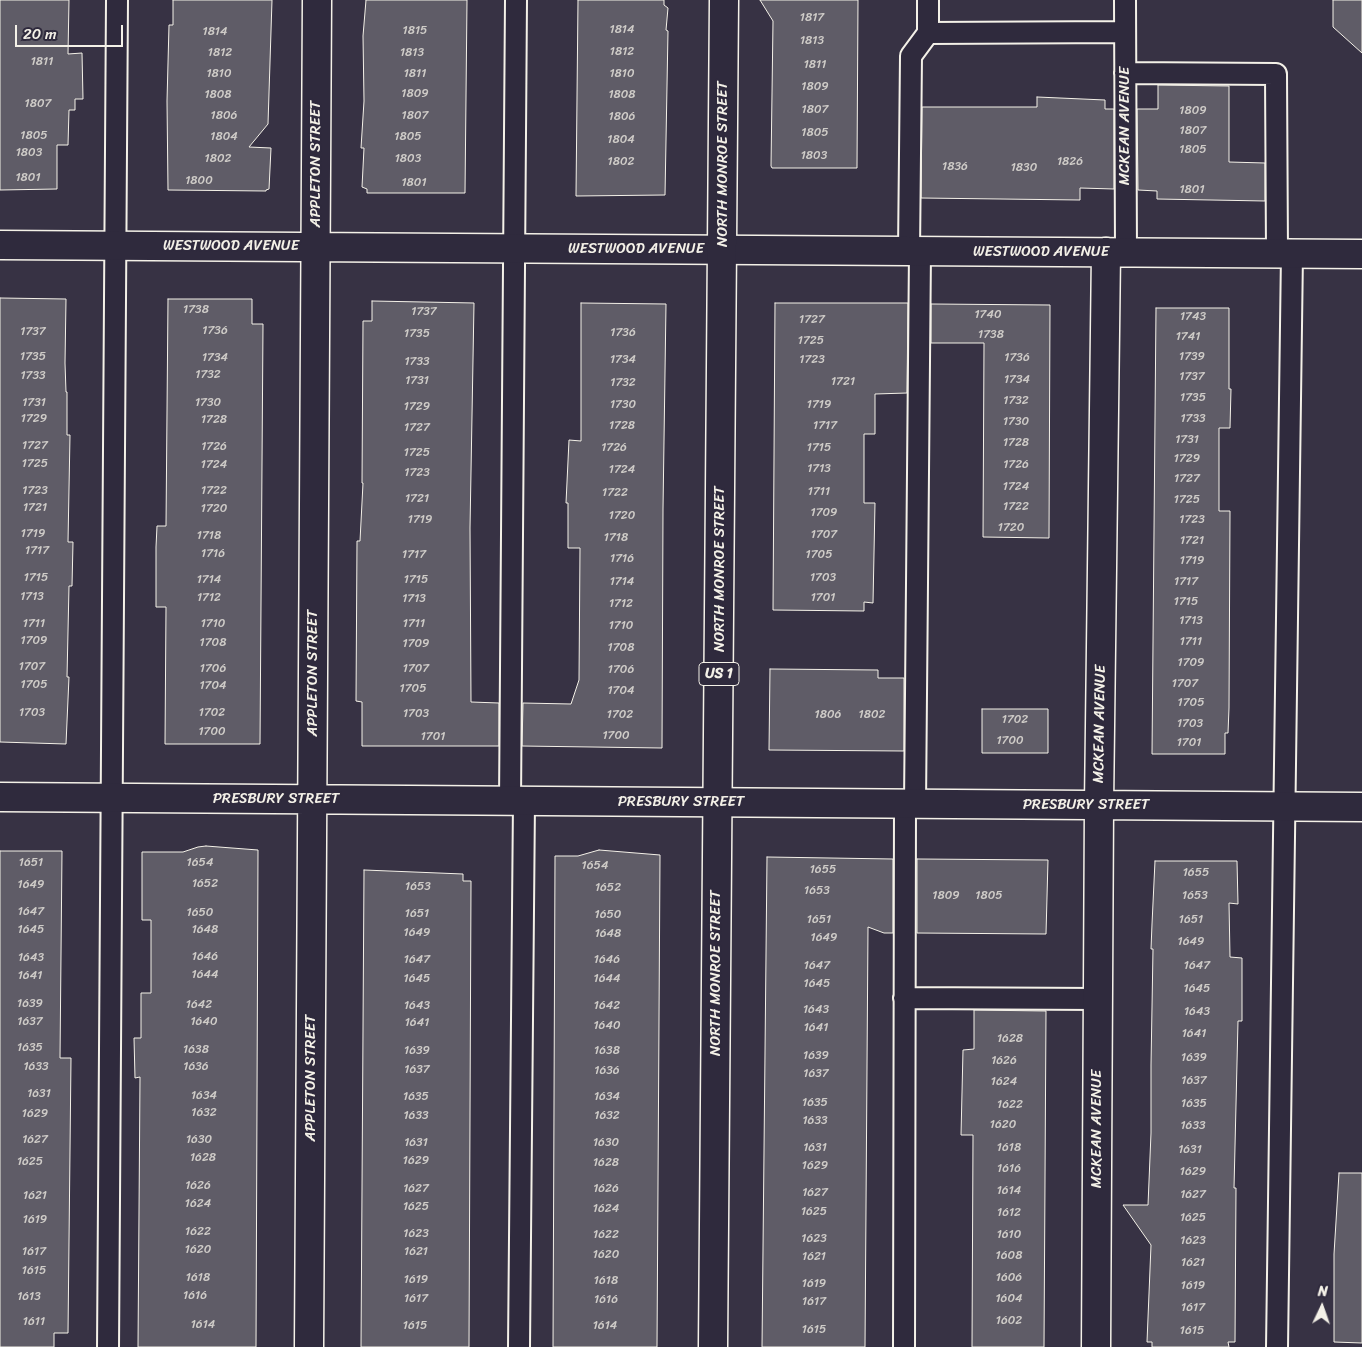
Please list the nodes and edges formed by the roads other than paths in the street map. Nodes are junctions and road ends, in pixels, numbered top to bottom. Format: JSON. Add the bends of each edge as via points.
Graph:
{"nodes":[{"id":1,"x":118,"y":0,"type":"edge"},
{"id":2,"x":317,"y":0,"type":"edge"},
{"id":3,"x":516,"y":0,"type":"edge"},
{"id":4,"x":724,"y":0,"type":"edge"},
{"id":5,"x":928,"y":0,"type":"edge"},
{"id":6,"x":1125,"y":0,"type":"edge"},
{"id":7,"x":1125,"y":32,"type":"junction"},
{"id":8,"x":928,"y":33,"type":"junction"},
{"id":9,"x":1125,"y":73,"type":"junction"},
{"id":10,"x":0,"y":244,"type":"edge"},
{"id":11,"x":115,"y":245,"type":"junction"},
{"id":12,"x":316,"y":247,"type":"junction"},
{"id":13,"x":514,"y":248,"type":"junction"},
{"id":14,"x":722,"y":250,"type":"junction"},
{"id":15,"x":914,"y":251,"type":"junction"},
{"id":16,"x":1116,"y":252,"type":"junction"},
{"id":17,"x":1285,"y":253,"type":"junction"},
{"id":18,"x":1362,"y":254,"type":"edge"},
{"id":19,"x":0,"y":797,"type":"edge"},
{"id":20,"x":111,"y":798,"type":"junction"},
{"id":21,"x":313,"y":800,"type":"junction"},
{"id":22,"x":517,"y":801,"type":"junction"},
{"id":23,"x":718,"y":802,"type":"junction"},
{"id":24,"x":910,"y":804,"type":"junction"},
{"id":25,"x":1099,"y":805,"type":"junction"},
{"id":26,"x":1285,"y":806,"type":"junction"},
{"id":27,"x":1362,"y":806,"type":"edge"},
{"id":28,"x":904,"y":998,"type":"junction"},
{"id":29,"x":1098,"y":999,"type":"junction"},
{"id":30,"x":108,"y":1347,"type":"edge"},
{"id":31,"x":309,"y":1347,"type":"edge"},
{"id":32,"x":519,"y":1347,"type":"edge"},
{"id":33,"x":713,"y":1347,"type":"edge"},
{"id":34,"x":904,"y":1347,"type":"edge"},
{"id":35,"x":1096,"y":1347,"type":"edge"},
{"id":36,"x":1277,"y":1347,"type":"edge"}],
"edges":[{"from":1,"to":11,"type":"lane"},
{"from":2,"to":12,"type":"street","name":"APPLETON STREET"},
{"from":3,"to":13,"type":"lane"},
{"from":4,"to":14,"type":"street","name":"NORTH MONROE STREET","number":"US 1"},
{"from":5,"to":8,"type":"lane"},
{"from":6,"to":7,"type":"lane","name":"MCKEAN AVENUE"},
{"from":7,"to":8,"type":"lane"},
{"from":7,"to":9,"type":"lane","name":"MCKEAN AVENUE"},
{"from":8,"to":15,"type":"lane","via":[[912,56]]},
{"from":9,"to":16,"type":"lane","name":"MCKEAN AVENUE"},
{"from":9,"to":17,"type":"lane","via":[[1276,74]]},
{"from":10,"to":11,"type":"street","name":"WESTWOOD AVENUE"},
{"from":11,"to":12,"type":"street","name":"WESTWOOD AVENUE"},
{"from":11,"to":20,"type":"lane"},
{"from":12,"to":13,"type":"street","name":"WESTWOOD AVENUE"},
{"from":12,"to":21,"type":"street","name":"APPLETON STREET"},
{"from":13,"to":14,"type":"street","name":"WESTWOOD AVENUE"},
{"from":13,"to":22,"type":"lane"},
{"from":14,"to":15,"type":"street","name":"WESTWOOD AVENUE"},
{"from":14,"to":23,"type":"street","name":"NORTH MONROE STREET","number":"US 1"},
{"from":15,"to":16,"type":"street","name":"WESTWOOD AVENUE"},
{"from":15,"to":24,"type":"lane"},
{"from":16,"to":17,"type":"street","name":"WESTWOOD AVENUE"},
{"from":16,"to":25,"type":"street","name":"MCKEAN AVENUE"},
{"from":17,"to":18,"type":"street","name":"WESTWOOD AVENUE"},
{"from":17,"to":26,"type":"lane"},
{"from":19,"to":20,"type":"street","name":"PRESBURY STREET"},
{"from":20,"to":21,"type":"street","name":"PRESBURY STREET"},
{"from":20,"to":30,"type":"lane"},
{"from":21,"to":22,"type":"street","name":"PRESBURY STREET"},
{"from":21,"to":31,"type":"street","name":"APPLETON STREET"},
{"from":22,"to":23,"type":"street","name":"PRESBURY STREET"},
{"from":22,"to":32,"type":"lane"},
{"from":23,"to":24,"type":"street","name":"PRESBURY STREET"},
{"from":23,"to":33,"type":"street","name":"NORTH MONROE STREET","number":"US 1"},
{"from":24,"to":25,"type":"street","name":"PRESBURY STREET"},
{"from":24,"to":28,"type":"lane"},
{"from":25,"to":26,"type":"street","name":"PRESBURY STREET"},
{"from":25,"to":29,"type":"street","name":"MCKEAN AVENUE"},
{"from":26,"to":27,"type":"street","name":"PRESBURY STREET"},
{"from":26,"to":36,"type":"lane"},
{"from":28,"to":29,"type":"lane"},
{"from":28,"to":34,"type":"lane"},
{"from":29,"to":35,"type":"street","name":"MCKEAN AVENUE"}]}
